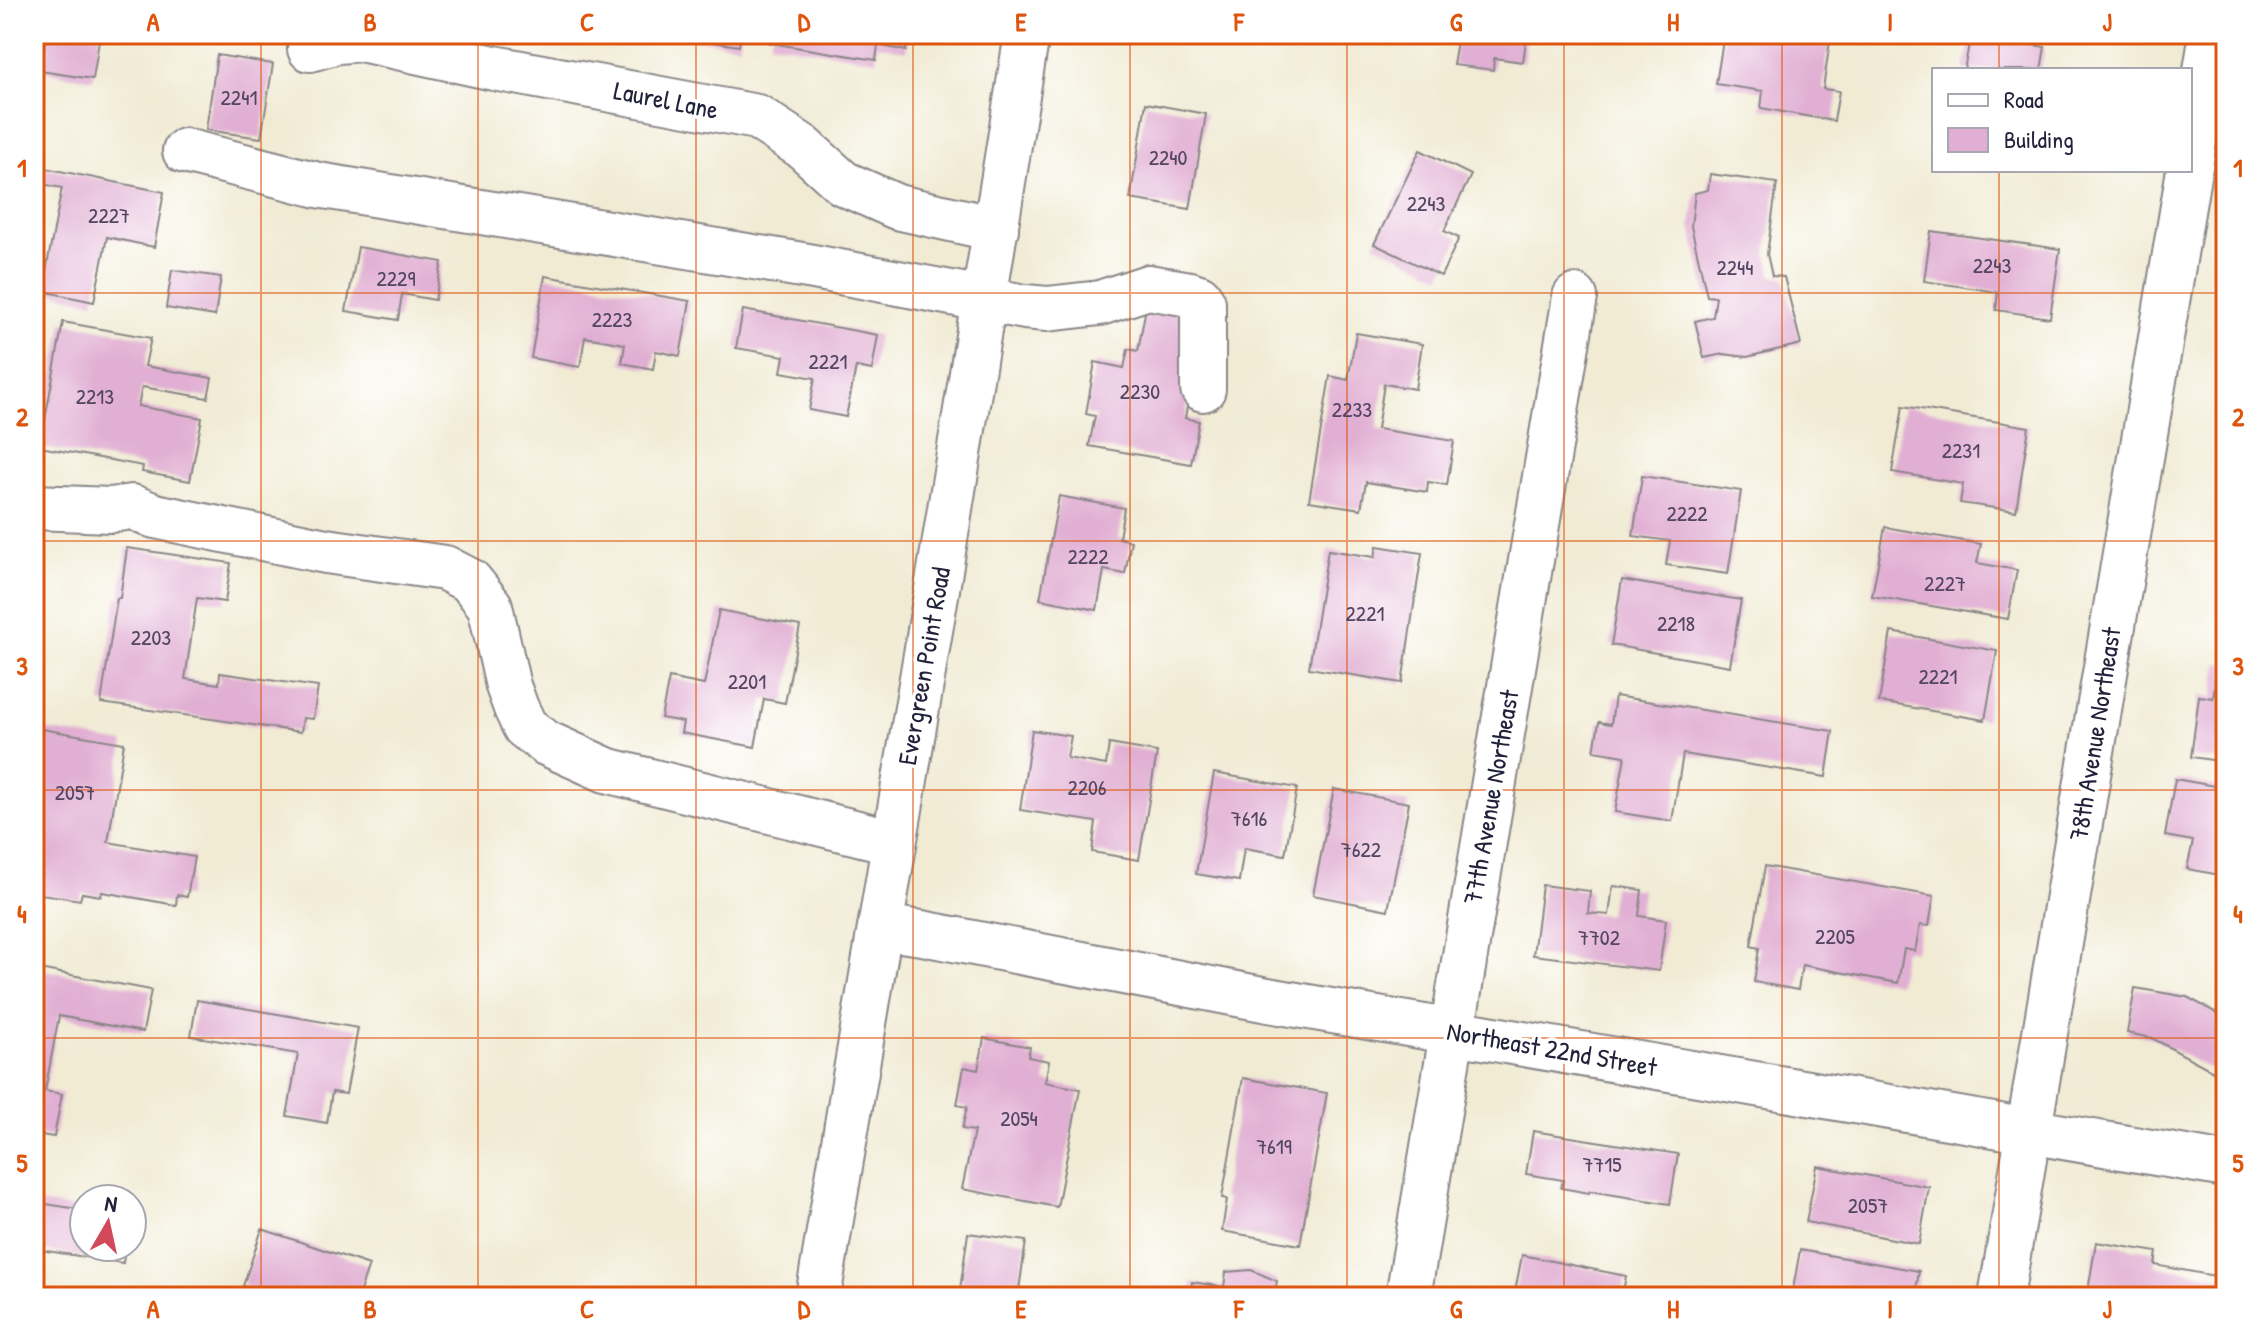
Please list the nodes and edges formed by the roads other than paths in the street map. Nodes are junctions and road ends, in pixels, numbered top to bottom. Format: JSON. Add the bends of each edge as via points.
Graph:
{"nodes":[{"id":1,"x":1027,"y":34,"type":"edge"},
{"id":2,"x":2212,"y":34,"type":"edge"},
{"id":3,"x":310,"y":49,"type":"dead end"},
{"id":4,"x":185,"y":151,"type":"dead end"},
{"id":5,"x":2192,"y":156,"type":"edge"},
{"id":6,"x":2189,"y":172,"type":"edge"},
{"id":7,"x":996,"y":229,"type":"junction"},
{"id":8,"x":1575,"y":297,"type":"dead end"},
{"id":9,"x":984,"y":300,"type":"junction"},
{"id":10,"x":1203,"y":389,"type":"dead end"},
{"id":11,"x":34,"y":507,"type":"edge"},
{"id":12,"x":894,"y":842,"type":"junction"},
{"id":13,"x":880,"y":927,"type":"junction"},
{"id":14,"x":1452,"y":1032,"type":"junction"},
{"id":15,"x":2029,"y":1131,"type":"junction"},
{"id":16,"x":2226,"y":1165,"type":"edge"},
{"id":17,"x":818,"y":1297,"type":"edge"},
{"id":18,"x":1408,"y":1297,"type":"edge"},
{"id":19,"x":2001,"y":1297,"type":"edge"}],
"edges":[{"from":1,"to":7,"type":"street","name":"Evergreen Point Road"},
{"from":2,"to":5,"type":"street","name":"78th Avenue Northeast"},
{"from":3,"to":7,"type":"street","name":"Laurel Lane","via":[[361,39],[757,117],[803,147],[843,183],[897,207]]},
{"from":4,"to":9,"type":"street","via":[[318,185]]},
{"from":6,"to":15,"type":"street","name":"78th Avenue Northeast"},
{"from":7,"to":9,"type":"street","name":"Evergreen Point Road"},
{"from":8,"to":14,"type":"street","name":"77th Avenue Northeast"},
{"from":9,"to":10,"type":"street","via":[[1047,309],[1100,303],[1148,287],[1199,297]]},
{"from":9,"to":12,"type":"street","name":"Evergreen Point Road"},
{"from":11,"to":12,"type":"street","via":[[132,507],[326,551],[445,568],[470,581],[490,606],[516,708],[525,727],[546,743],[606,770]]},
{"from":12,"to":13,"type":"street","name":"Evergreen Point Road"},
{"from":13,"to":14,"type":"street","name":"Northeast 22nd Street"},
{"from":13,"to":17,"type":"street","name":"Evergreen Point Road"},
{"from":14,"to":15,"type":"street","name":"Northeast 22nd Street"},
{"from":14,"to":18,"type":"street","name":"77th Avenue Northeast"},
{"from":15,"to":16,"type":"street","name":"Northeast 22nd Street"},
{"from":15,"to":19,"type":"street","name":"78th Avenue Northeast"}]}
